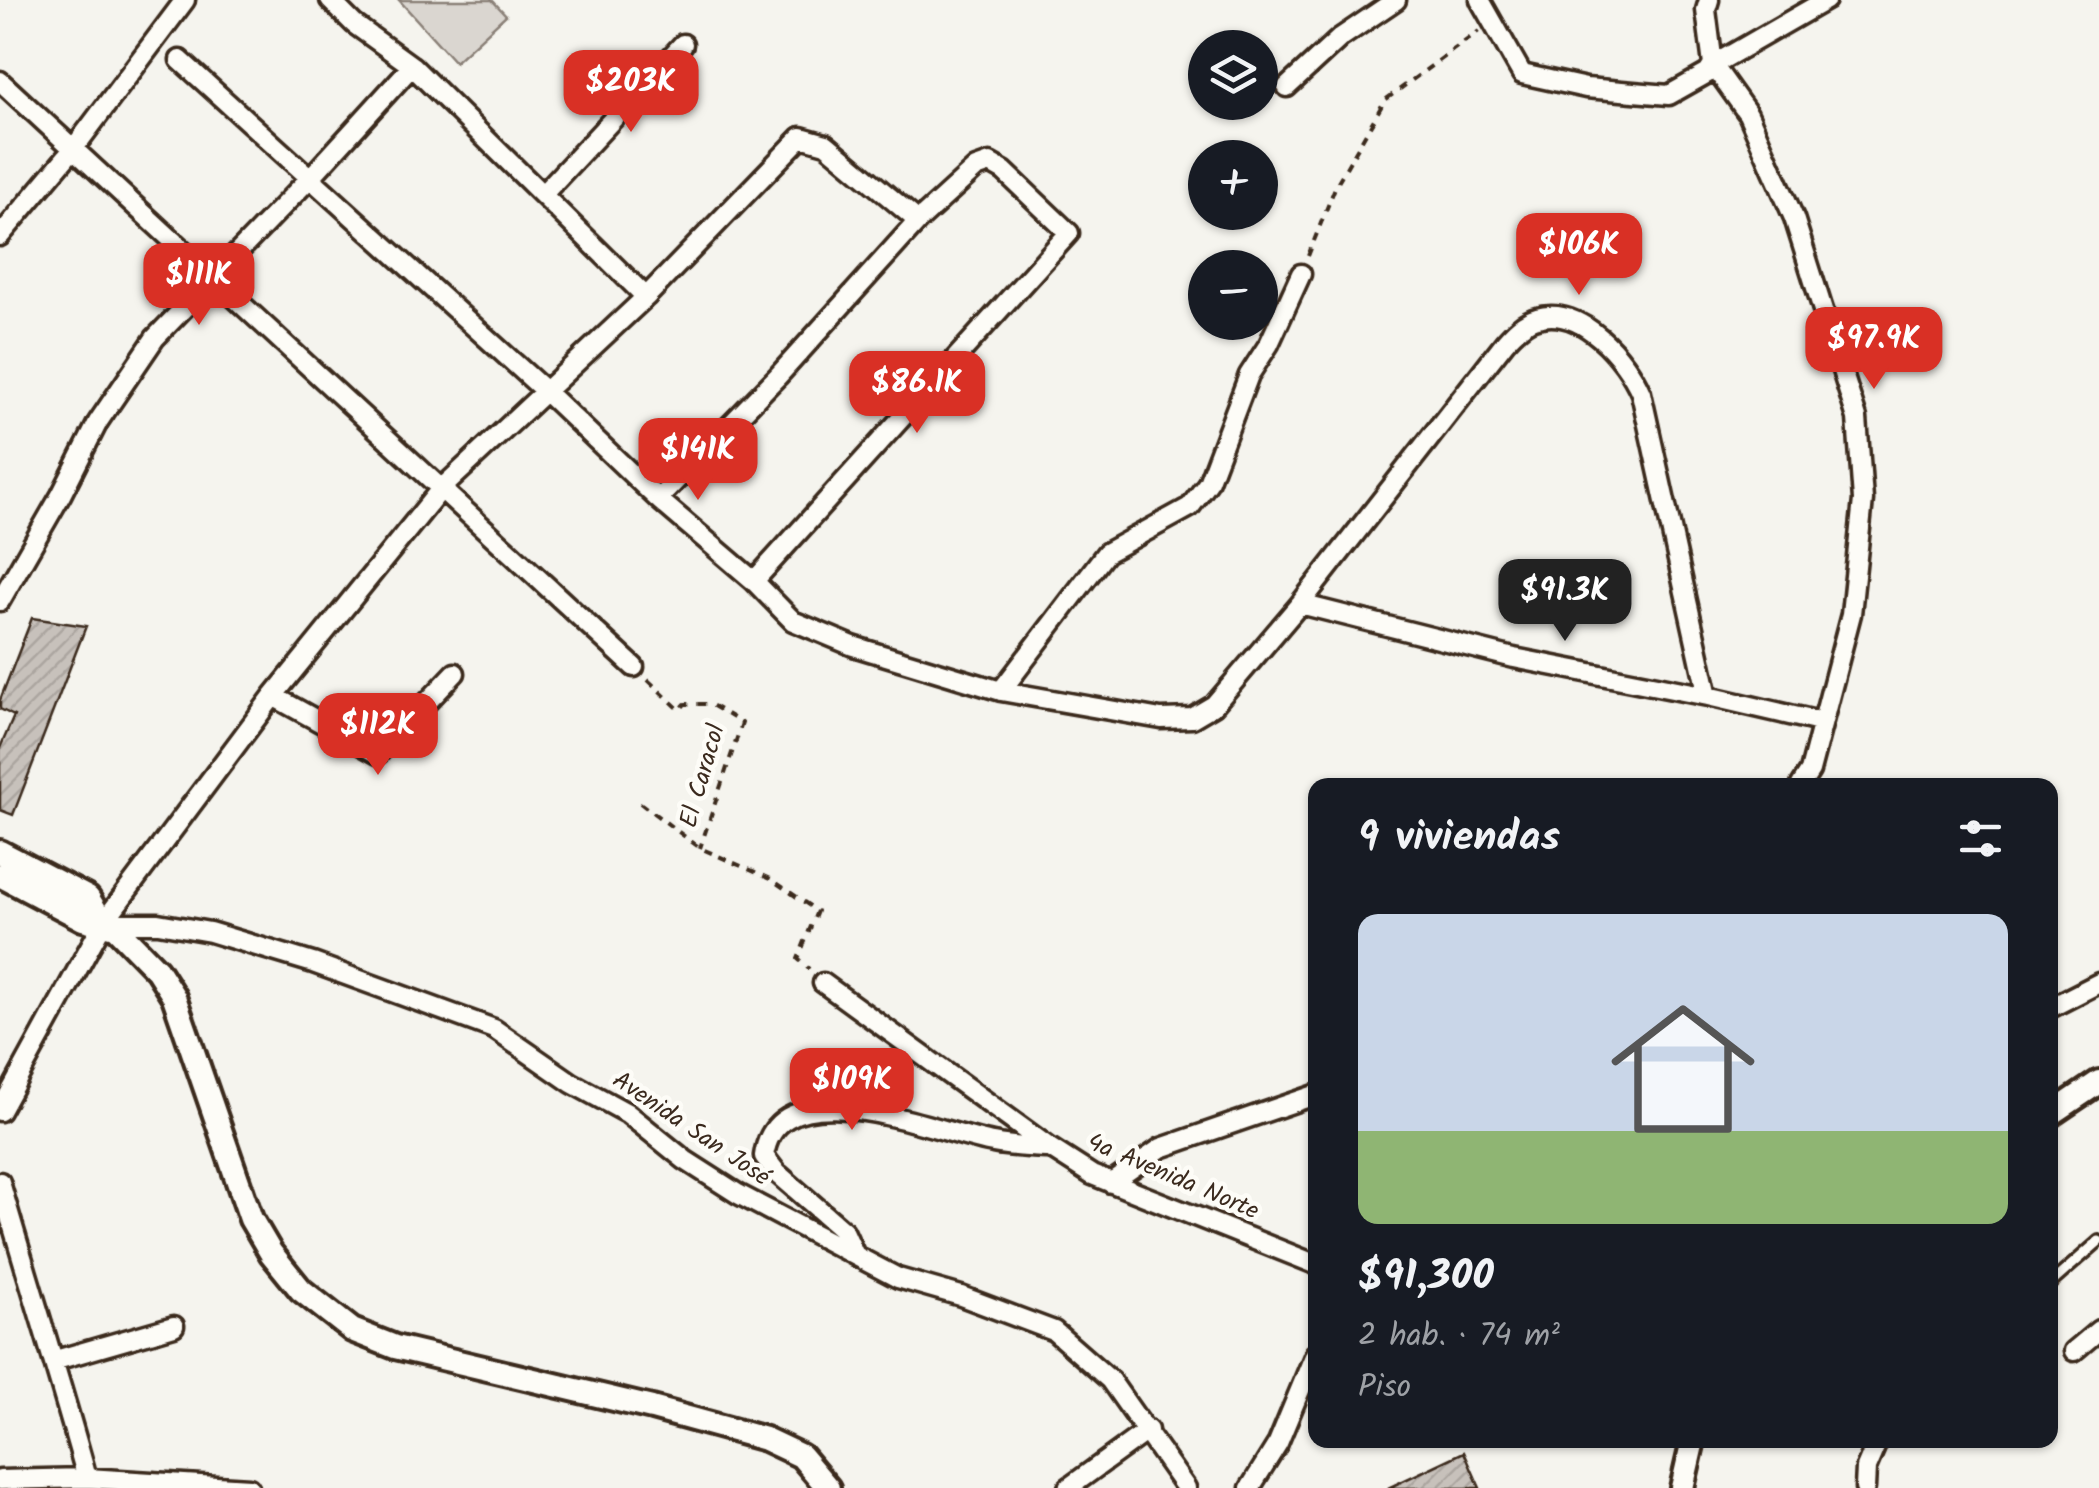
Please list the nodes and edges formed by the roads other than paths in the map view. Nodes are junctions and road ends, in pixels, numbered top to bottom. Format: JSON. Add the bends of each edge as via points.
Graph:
{"nodes":[{"id":1,"x":185,"y":0,"type":"edge"},
{"id":2,"x":330,"y":0,"type":"edge"},
{"id":3,"x":1396,"y":0,"type":"edge"},
{"id":4,"x":1480,"y":0,"type":"edge"},
{"id":5,"x":1709,"y":0,"type":"edge"},
{"id":6,"x":1826,"y":0,"type":"edge"},
{"id":7,"x":683,"y":44,"type":"dead end"},
{"id":8,"x":180,"y":60,"type":"dead end"},
{"id":9,"x":1713,"y":65,"type":"junction"},
{"id":10,"x":412,"y":66,"type":"junction"},
{"id":11,"x":0,"y":81,"type":"edge"},
{"id":12,"x":1287,"y":86,"type":"dead end"},
{"id":13,"x":74,"y":148,"type":"junction"},
{"id":14,"x":310,"y":178,"type":"junction"},
{"id":15,"x":544,"y":194,"type":"junction"},
{"id":16,"x":918,"y":221,"type":"junction"},
{"id":17,"x":0,"y":236,"type":"edge"},
{"id":18,"x":1301,"y":274,"type":"road end"},
{"id":19,"x":214,"y":278,"type":"junction"},
{"id":20,"x":646,"y":297,"type":"junction"},
{"id":21,"x":544,"y":390,"type":"junction"},
{"id":22,"x":441,"y":488,"type":"junction"},
{"id":23,"x":658,"y":499,"type":"junction"},
{"id":24,"x":754,"y":582,"type":"junction"},
{"id":25,"x":0,"y":601,"type":"edge"},
{"id":26,"x":1300,"y":604,"type":"junction"},
{"id":27,"x":634,"y":667,"type":"road end"},
{"id":28,"x":454,"y":674,"type":"dead end"},
{"id":29,"x":1001,"y":691,"type":"junction"},
{"id":30,"x":273,"y":696,"type":"junction"},
{"id":31,"x":1708,"y":696,"type":"junction"},
{"id":32,"x":1820,"y":722,"type":"junction"},
{"id":33,"x":1806,"y":778,"type":"edge"},
{"id":34,"x":0,"y":852,"type":"edge"},
{"id":35,"x":0,"y":875,"type":"edge"},
{"id":36,"x":102,"y":923,"type":"junction"},
{"id":37,"x":823,"y":983,"type":"road end"},
{"id":38,"x":2099,"y":984,"type":"edge"},
{"id":39,"x":2058,"y":1004,"type":"edge"},
{"id":40,"x":2099,"y":1082,"type":"edge"},
{"id":41,"x":1308,"y":1096,"type":"edge"},
{"id":42,"x":2058,"y":1109,"type":"edge"},
{"id":43,"x":0,"y":1112,"type":"edge"},
{"id":44,"x":1050,"y":1148,"type":"junction"},
{"id":45,"x":0,"y":1182,"type":"edge"},
{"id":46,"x":1111,"y":1184,"type":"junction"},
{"id":47,"x":2099,"y":1240,"type":"edge"},
{"id":48,"x":854,"y":1253,"type":"junction"},
{"id":49,"x":1308,"y":1261,"type":"edge"},
{"id":50,"x":2058,"y":1277,"type":"edge"},
{"id":51,"x":174,"y":1326,"type":"dead end"},
{"id":52,"x":2099,"y":1330,"type":"edge"},
{"id":53,"x":2074,"y":1351,"type":"dead end"},
{"id":54,"x":56,"y":1360,"type":"junction"},
{"id":55,"x":1308,"y":1371,"type":"edge"},
{"id":56,"x":1148,"y":1430,"type":"junction"},
{"id":57,"x":1691,"y":1448,"type":"edge"},
{"id":58,"x":1875,"y":1448,"type":"edge"},
{"id":59,"x":87,"y":1478,"type":"junction"},
{"id":60,"x":0,"y":1480,"type":"edge"},
{"id":61,"x":250,"y":1488,"type":"edge"},
{"id":62,"x":828,"y":1488,"type":"edge"},
{"id":63,"x":1068,"y":1488,"type":"edge"},
{"id":64,"x":1186,"y":1488,"type":"edge"},
{"id":65,"x":1250,"y":1488,"type":"edge"},
{"id":66,"x":1682,"y":1488,"type":"edge"},
{"id":67,"x":1865,"y":1488,"type":"edge"}],
"edges":[{"from":1,"to":13,"type":"street"},
{"from":2,"to":10,"type":"street"},
{"from":3,"to":12,"type":"street"},
{"from":4,"to":9,"type":"street","via":[[1522,74],[1669,96]]},
{"from":5,"to":9,"type":"street"},
{"from":6,"to":9,"type":"street"},
{"from":7,"to":15,"type":"street"},
{"from":8,"to":14,"type":"street"},
{"from":9,"to":32,"type":"street","via":[[1748,114],[1794,218],[1857,418],[1862,500],[1851,614]]},
{"from":10,"to":14,"type":"street"},
{"from":10,"to":15,"type":"street"},
{"from":11,"to":13,"type":"street"},
{"from":13,"to":17,"type":"street"},
{"from":13,"to":19,"type":"street"},
{"from":14,"to":19,"type":"street"},
{"from":14,"to":21,"type":"street"},
{"from":15,"to":20,"type":"street"},
{"from":16,"to":20,"type":"street","via":[[826,144],[800,137]]},
{"from":16,"to":23,"type":"street"},
{"from":16,"to":24,"type":"street","via":[[990,163],[1069,233]]},
{"from":18,"to":29,"type":"street","via":[[1250,376],[1208,483],[1190,507],[1106,552]]},
{"from":19,"to":22,"type":"street"},
{"from":19,"to":25,"type":"street","via":[[155,338],[98,422]]},
{"from":20,"to":21,"type":"street"},
{"from":21,"to":22,"type":"street"},
{"from":21,"to":23,"type":"street"},
{"from":22,"to":27,"type":"street"},
{"from":22,"to":30,"type":"street"},
{"from":23,"to":24,"type":"street"},
{"from":24,"to":29,"type":"street","via":[[793,621]]},
{"from":26,"to":29,"type":"street","via":[[1214,706],[1192,718],[1161,719]]},
{"from":26,"to":31,"type":"street","via":[[1514,658]]},
{"from":26,"to":31,"type":"street","via":[[1504,342],[1535,318],[1554,316],[1612,346],[1641,393]]},
{"from":28,"to":30,"type":"street","via":[[378,754]]},
{"from":30,"to":36,"type":"street"},
{"from":31,"to":32,"type":"street"},
{"from":32,"to":33,"type":"street"},
{"from":34,"to":36,"type":"main road","via":[[88,898]]},
{"from":35,"to":36,"type":"main road"},
{"from":36,"to":43,"type":"street"},
{"from":36,"to":48,"type":"street","name":"Avenida San José","via":[[210,932],[494,1029],[738,1194]]},
{"from":36,"to":62,"type":"main road","via":[[134,945],[174,997],[251,1220],[271,1253],[301,1290],[352,1330],[394,1347],[766,1439],[801,1456]]},
{"from":37,"to":44,"type":"street","name":"4a Avenida Norte"},
{"from":38,"to":39,"type":"street"},
{"from":40,"to":42,"type":"main road"},
{"from":41,"to":46,"type":"street","via":[[1161,1148]]},
{"from":44,"to":46,"type":"street","name":"4a Avenida Norte"},
{"from":44,"to":48,"type":"street","via":[[996,1144],[850,1108],[821,1106],[797,1114],[774,1127],[764,1156],[844,1231]]},
{"from":45,"to":54,"type":"street"},
{"from":46,"to":49,"type":"street","name":"4a Avenida Norte"},
{"from":47,"to":50,"type":"lane"},
{"from":48,"to":56,"type":"street","name":"Avenida San José","via":[[898,1278],[1054,1331],[1110,1380]]},
{"from":51,"to":54,"type":"street"},
{"from":52,"to":53,"type":"street"},
{"from":54,"to":59,"type":"street"},
{"from":55,"to":65,"type":"street","via":[[1278,1444]]},
{"from":56,"to":63,"type":"street"},
{"from":56,"to":64,"type":"street","name":"Avenida San José"},
{"from":57,"to":66,"type":"main road"},
{"from":58,"to":67,"type":"street"},
{"from":59,"to":60,"type":"street"},
{"from":59,"to":61,"type":"street"}]}
